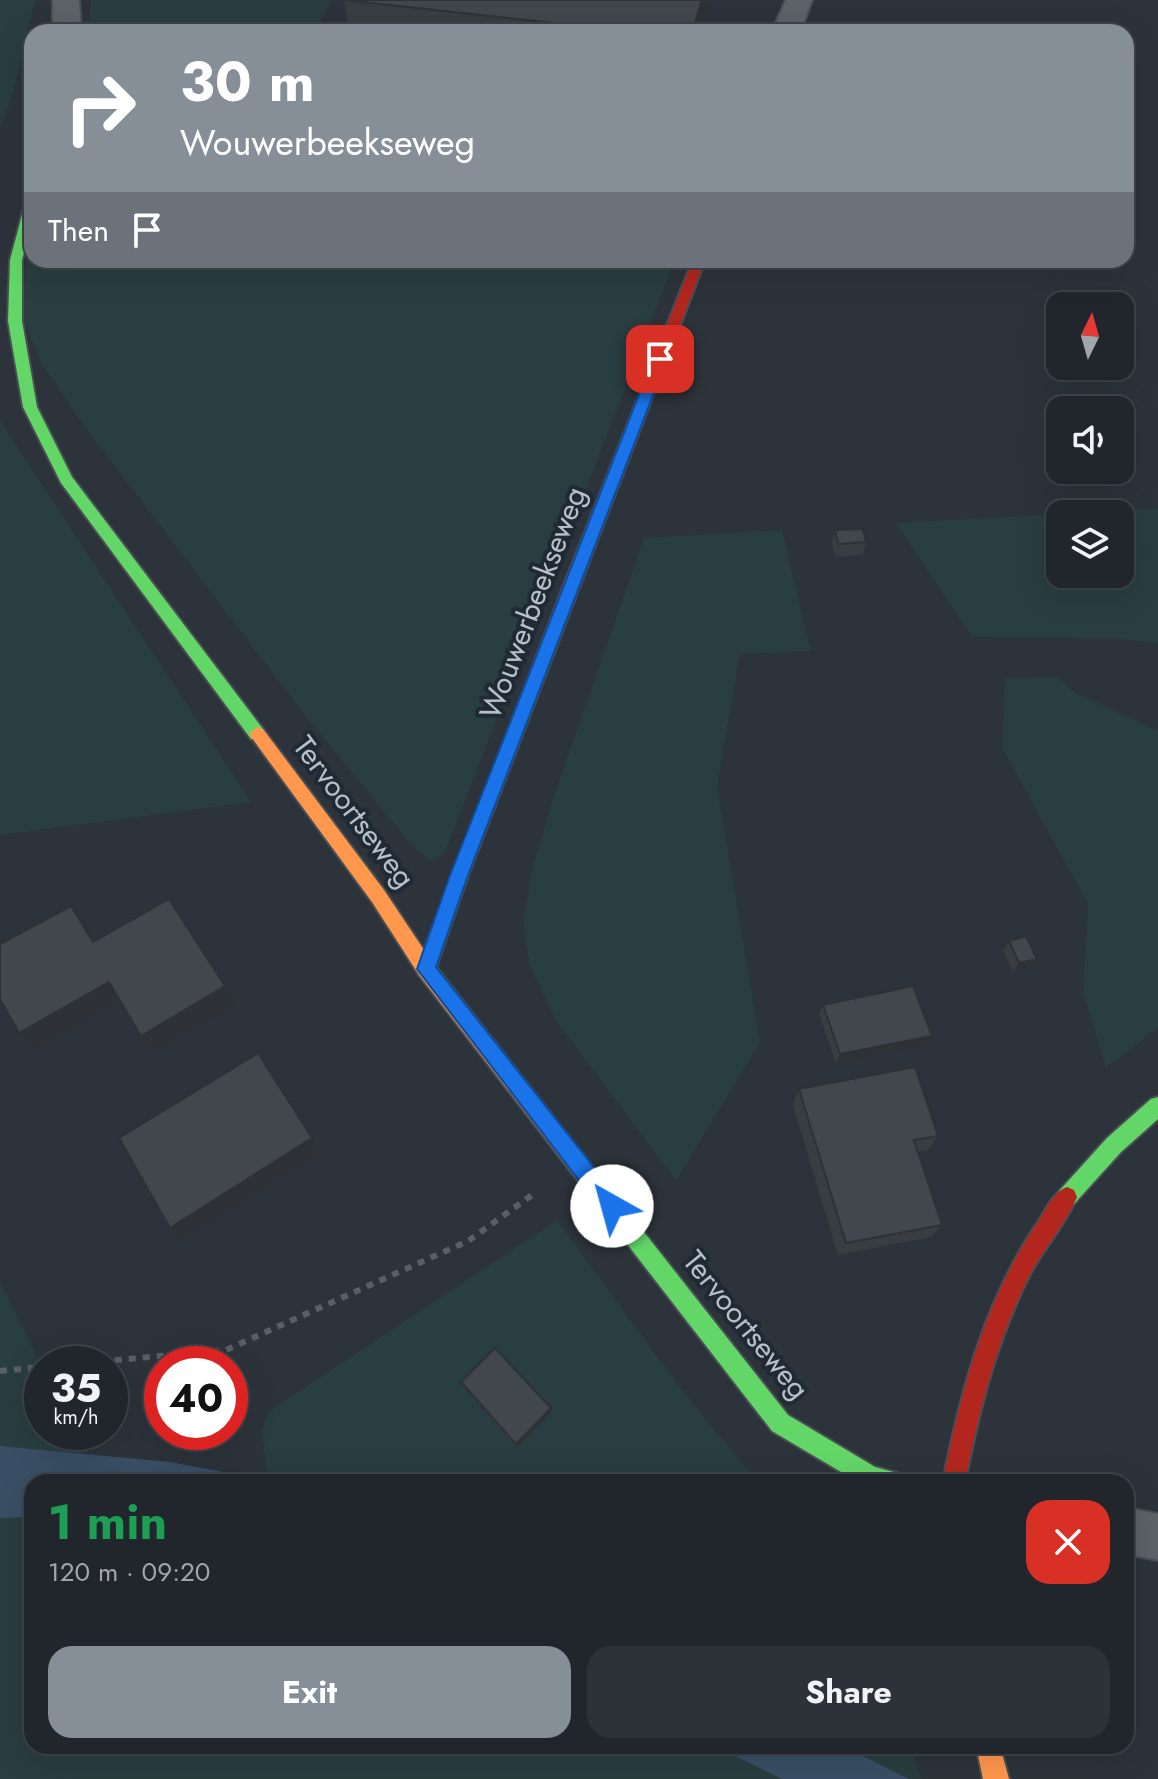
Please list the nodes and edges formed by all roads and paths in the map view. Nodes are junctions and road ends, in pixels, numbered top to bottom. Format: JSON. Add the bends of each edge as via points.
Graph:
{"nodes":[{"id":1,"x":66,"y":0,"type":"edge"},
{"id":2,"x":799,"y":0,"type":"edge"},
{"id":3,"x":67,"y":24,"type":"edge"},
{"id":4,"x":789,"y":24,"type":"edge"},
{"id":5,"x":24,"y":230,"type":"edge"},
{"id":6,"x":696,"y":268,"type":"edge"},
{"id":7,"x":426,"y":969,"type":"junction"},
{"id":8,"x":1158,"y":1106,"type":"edge"},
{"id":9,"x":578,"y":1162,"type":"junction"},
{"id":10,"x":128,"y":1359,"type":"edge"},
{"id":11,"x":24,"y":1369,"type":"edge"},
{"id":12,"x":0,"y":1371,"type":"edge"},
{"id":13,"x":866,"y":1474,"type":"edge"},
{"id":14,"x":955,"y":1474,"type":"edge"},
{"id":15,"x":1134,"y":1532,"type":"edge"},
{"id":16,"x":1158,"y":1537,"type":"edge"},
{"id":17,"x":990,"y":1754,"type":"edge"},
{"id":18,"x":996,"y":1779,"type":"edge"}],
"edges":[{"from":1,"to":3,"type":"street"},
{"from":2,"to":4,"type":"street"},
{"from":5,"to":7,"type":"street","name":"Tervoortseweg","via":[[16,260],[15,321],[30,407],[66,479],[378,896]]},
{"from":6,"to":7,"type":"street","name":"Wouwerbeekseweg"},
{"from":7,"to":9,"type":"street","name":"Tervoortseweg"},
{"from":8,"to":14,"type":"street","via":[[1113,1144],[1039,1232],[984,1343]]},
{"from":9,"to":10,"type":"path","via":[[468,1241],[226,1350]]},
{"from":9,"to":13,"type":"street","name":"Tervoortseweg","via":[[780,1423]]},
{"from":11,"to":12,"type":"path"},
{"from":15,"to":16,"type":"lane"},
{"from":17,"to":18,"type":"street"}]}
